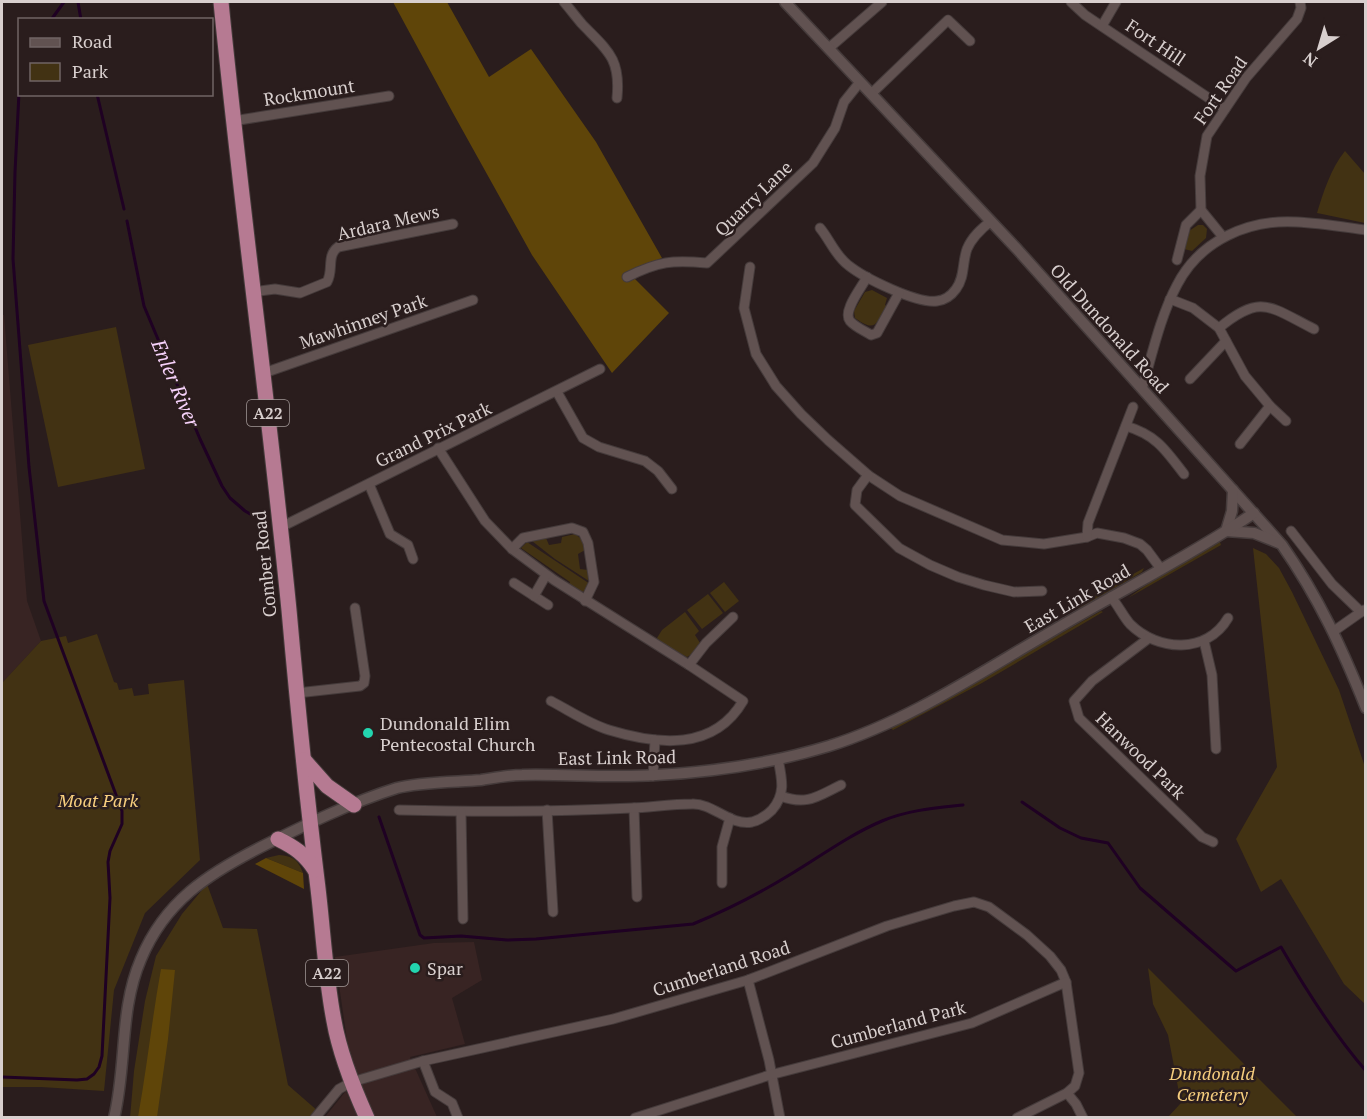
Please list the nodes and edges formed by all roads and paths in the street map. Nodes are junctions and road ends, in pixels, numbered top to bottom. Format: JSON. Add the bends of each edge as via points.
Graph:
{"nodes":[{"id":1,"x":221,"y":2,"type":"edge"},
{"id":2,"x":564,"y":2,"type":"edge"},
{"id":3,"x":785,"y":2,"type":"edge"},
{"id":4,"x":882,"y":2,"type":"edge"},
{"id":5,"x":1071,"y":2,"type":"edge"},
{"id":6,"x":1116,"y":2,"type":"edge"},
{"id":7,"x":1299,"y":2,"type":"edge"},
{"id":8,"x":1102,"y":26,"type":"junction"},
{"id":9,"x":969,"y":42,"type":"dead end"},
{"id":10,"x":829,"y":48,"type":"junction"},
{"id":11,"x":860,"y":82,"type":"junction"},
{"id":12,"x":872,"y":94,"type":"junction"},
{"id":13,"x":389,"y":96,"type":"dead end"},
{"id":14,"x":616,"y":98,"type":"dead end"},
{"id":15,"x":1225,"y":108,"type":"junction"},
{"id":16,"x":234,"y":121,"type":"junction"},
{"id":17,"x":1202,"y":210,"type":"junction"},
{"id":18,"x":990,"y":221,"type":"junction"},
{"id":19,"x":453,"y":224,"type":"dead end"},
{"id":20,"x":820,"y":228,"type":"dead end"},
{"id":21,"x":1365,"y":230,"type":"edge"},
{"id":22,"x":1223,"y":237,"type":"junction"},
{"id":23,"x":1177,"y":260,"type":"dead end"},
{"id":24,"x":750,"y":267,"type":"dead end"},
{"id":25,"x":627,"y":277,"type":"dead end"},
{"id":26,"x":867,"y":277,"type":"junction"},
{"id":27,"x":252,"y":292,"type":"junction"},
{"id":28,"x":899,"y":293,"type":"junction"},
{"id":29,"x":1170,"y":299,"type":"junction"},
{"id":30,"x":473,"y":300,"type":"dead end"},
{"id":31,"x":1219,"y":328,"type":"junction"},
{"id":32,"x":1314,"y":329,"type":"dead end"},
{"id":33,"x":1226,"y":341,"type":"junction"},
{"id":34,"x":600,"y":369,"type":"dead end"},
{"id":35,"x":264,"y":373,"type":"junction"},
{"id":36,"x":1190,"y":379,"type":"dead end"},
{"id":37,"x":1142,"y":389,"type":"junction"},
{"id":38,"x":557,"y":392,"type":"junction"},
{"id":39,"x":1270,"y":406,"type":"junction"},
{"id":40,"x":1133,"y":407,"type":"dead end"},
{"id":41,"x":1286,"y":421,"type":"dead end"},
{"id":42,"x":1125,"y":426,"type":"junction"},
{"id":43,"x":1240,"y":444,"type":"dead end"},
{"id":44,"x":438,"y":448,"type":"junction"},
{"id":45,"x":1184,"y":474,"type":"dead end"},
{"id":46,"x":868,"y":475,"type":"junction"},
{"id":47,"x":369,"y":484,"type":"junction"},
{"id":48,"x":672,"y":489,"type":"dead end"},
{"id":49,"x":1233,"y":490,"type":"junction"},
{"id":50,"x":1254,"y":513,"type":"junction"},
{"id":51,"x":281,"y":527,"type":"junction"},
{"id":52,"x":1226,"y":531,"type":"junction"},
{"id":53,"x":1291,"y":531,"type":"dead end"},
{"id":54,"x":1087,"y":537,"type":"junction"},
{"id":55,"x":1282,"y":545,"type":"junction"},
{"id":56,"x":512,"y":549,"type":"junction"},
{"id":57,"x":413,"y":559,"type":"dead end"},
{"id":58,"x":1161,"y":569,"type":"junction"},
{"id":59,"x":546,"y":575,"type":"junction"},
{"id":60,"x":514,"y":583,"type":"dead end"},
{"id":61,"x":1042,"y":591,"type":"dead end"},
{"id":62,"x":534,"y":596,"type":"junction"},
{"id":63,"x":1112,"y":597,"type":"junction"},
{"id":64,"x":585,"y":600,"type":"junction"},
{"id":65,"x":548,"y":605,"type":"dead end"},
{"id":66,"x":355,"y":608,"type":"dead end"},
{"id":67,"x":1363,"y":610,"type":"edge"},
{"id":68,"x":733,"y":617,"type":"dead end"},
{"id":69,"x":1228,"y":618,"type":"dead end"},
{"id":70,"x":1334,"y":631,"type":"junction"},
{"id":71,"x":1149,"y":638,"type":"junction"},
{"id":72,"x":1204,"y":641,"type":"junction"},
{"id":73,"x":689,"y":665,"type":"junction"},
{"id":74,"x":297,"y":693,"type":"junction"},
{"id":75,"x":551,"y":701,"type":"dead end"},
{"id":76,"x":1365,"y":708,"type":"edge"},
{"id":77,"x":655,"y":740,"type":"junction"},
{"id":78,"x":1216,"y":749,"type":"dead end"},
{"id":79,"x":778,"y":759,"type":"junction"},
{"id":80,"x":304,"y":760,"type":"junction"},
{"id":81,"x":653,"y":776,"type":"junction"},
{"id":82,"x":841,"y":785,"type":"dead end"},
{"id":83,"x":781,"y":796,"type":"junction"},
{"id":84,"x":354,"y":805,"type":"junction"},
{"id":85,"x":633,"y":808,"type":"junction"},
{"id":86,"x":399,"y":810,"type":"dead end"},
{"id":87,"x":547,"y":810,"type":"junction"},
{"id":88,"x":461,"y":812,"type":"junction"},
{"id":89,"x":730,"y":818,"type":"junction"},
{"id":90,"x":309,"y":824,"type":"junction"},
{"id":91,"x":278,"y":839,"type":"junction"},
{"id":92,"x":1213,"y":842,"type":"dead end"},
{"id":93,"x":315,"y":870,"type":"junction"},
{"id":94,"x":722,"y":883,"type":"dead end"},
{"id":95,"x":637,"y":897,"type":"dead end"},
{"id":96,"x":553,"y":912,"type":"dead end"},
{"id":97,"x":463,"y":918,"type":"dead end"},
{"id":98,"x":748,"y":980,"type":"junction"},
{"id":99,"x":1066,"y":982,"type":"junction"},
{"id":100,"x":423,"y":1061,"type":"junction"},
{"id":101,"x":770,"y":1075,"type":"junction"},
{"id":102,"x":352,"y":1082,"type":"junction"},
{"id":103,"x":1067,"y":1093,"type":"junction"},
{"id":104,"x":114,"y":1118,"type":"edge"},
{"id":105,"x":315,"y":1118,"type":"edge"},
{"id":106,"x":367,"y":1118,"type":"edge"},
{"id":107,"x":458,"y":1118,"type":"edge"},
{"id":108,"x":634,"y":1118,"type":"edge"},
{"id":109,"x":780,"y":1118,"type":"edge"},
{"id":110,"x":1017,"y":1118,"type":"edge"},
{"id":111,"x":1083,"y":1118,"type":"edge"}],
"edges":[{"from":1,"to":16,"type":"highway","name":"Comber Road","number":"A22"},
{"from":2,"to":14,"type":"street","via":[[612,55],[618,81]]},
{"from":3,"to":10,"type":"street","name":"Old Dundonald Road"},
{"from":4,"to":10,"type":"street"},
{"from":5,"to":8,"type":"street","name":"Fort Hill"},
{"from":6,"to":8,"type":"street"},
{"from":7,"to":15,"type":"street","name":"Fort Road","via":[[1301,8],[1296,19]]},
{"from":8,"to":15,"type":"street","name":"Fort Hill"},
{"from":9,"to":12,"type":"street","via":[[948,20]]},
{"from":10,"to":11,"type":"street","name":"Old Dundonald Road"},
{"from":11,"to":12,"type":"street","name":"Old Dundonald Road"},
{"from":11,"to":25,"type":"street","name":"Quarry Lane","via":[[844,102],[835,129],[813,163],[707,264],[662,262]]},
{"from":12,"to":18,"type":"street","name":"Old Dundonald Road"},
{"from":13,"to":16,"type":"street","name":"Rockmount"},
{"from":15,"to":17,"type":"street","name":"Fort Road","via":[[1207,136],[1200,176]]},
{"from":16,"to":27,"type":"highway","name":"Comber Road","number":"A22"},
{"from":17,"to":22,"type":"street"},
{"from":17,"to":23,"type":"street","via":[[1186,225]]},
{"from":18,"to":28,"type":"street","via":[[967,250],[962,277],[949,298],[936,302]]},
{"from":18,"to":37,"type":"street","name":"Old Dundonald Road"},
{"from":19,"to":27,"type":"street","name":"Ardara Mews","via":[[338,247],[331,257],[331,276],[327,282],[300,293]]},
{"from":20,"to":26,"type":"street","via":[[834,251]]},
{"from":21,"to":22,"type":"street","via":[[1296,221],[1261,224]]},
{"from":22,"to":29,"type":"street","via":[[1189,267]]},
{"from":24,"to":46,"type":"street","via":[[744,308],[756,354],[801,414]]},
{"from":26,"to":28,"type":"street"},
{"from":26,"to":28,"type":"street","via":[[847,315],[871,335],[877,333]]},
{"from":27,"to":35,"type":"highway","name":"Comber Road","number":"A22"},
{"from":29,"to":31,"type":"street","via":[[1193,308]]},
{"from":29,"to":37,"type":"street"},
{"from":30,"to":35,"type":"street","name":"Mawhinney Park"},
{"from":31,"to":32,"type":"street","via":[[1237,313],[1251,307],[1267,307]]},
{"from":31,"to":33,"type":"street"},
{"from":33,"to":36,"type":"street"},
{"from":33,"to":39,"type":"street","via":[[1245,376]]},
{"from":34,"to":38,"type":"street","name":"Grand Prix Park"},
{"from":35,"to":51,"type":"highway","name":"Comber Road","number":"A22"},
{"from":37,"to":49,"type":"street","name":"Old Dundonald Road"},
{"from":38,"to":44,"type":"street","name":"Grand Prix Park"},
{"from":38,"to":48,"type":"street","via":[[583,438],[645,461]]},
{"from":39,"to":41,"type":"street"},
{"from":39,"to":43,"type":"street"},
{"from":40,"to":42,"type":"street"},
{"from":42,"to":45,"type":"street","via":[[1143,431],[1161,444]]},
{"from":42,"to":54,"type":"street","via":[[1088,523]]},
{"from":44,"to":47,"type":"street","name":"Grand Prix Park"},
{"from":44,"to":56,"type":"street","via":[[485,521]]},
{"from":46,"to":54,"type":"street","via":[[900,495],[1002,540],[1044,544]]},
{"from":46,"to":61,"type":"street","via":[[857,490],[855,505],[899,548],[958,578],[1014,592]]},
{"from":47,"to":51,"type":"street","name":"Grand Prix Park"},
{"from":47,"to":57,"type":"street","via":[[390,534],[408,545]]},
{"from":49,"to":50,"type":"street","name":"Old Dundonald Road"},
{"from":49,"to":52,"type":"street"},
{"from":50,"to":52,"type":"street","name":"East Link Road"},
{"from":50,"to":55,"type":"street","name":"Old Dundonald Road"},
{"from":51,"to":74,"type":"highway","name":"Comber Road","number":"A22"},
{"from":52,"to":55,"type":"street","via":[[1254,533]]},
{"from":52,"to":58,"type":"street","name":"East Link Road"},
{"from":53,"to":67,"type":"street","via":[[1332,584]]},
{"from":54,"to":58,"type":"street","via":[[1097,533],[1140,544]]},
{"from":55,"to":70,"type":"street","name":"Old Dundonald Road"},
{"from":56,"to":59,"type":"street"},
{"from":56,"to":64,"type":"street","via":[[523,538],[572,528],[583,531],[594,582]]},
{"from":58,"to":63,"type":"street","name":"East Link Road"},
{"from":59,"to":62,"type":"street"},
{"from":59,"to":64,"type":"street"},
{"from":60,"to":62,"type":"street"},
{"from":62,"to":65,"type":"street"},
{"from":63,"to":71,"type":"street","via":[[1130,624]]},
{"from":63,"to":79,"type":"street","name":"East Link Road","via":[[901,717],[830,746]]},
{"from":64,"to":73,"type":"street"},
{"from":66,"to":74,"type":"street","via":[[364,683]]},
{"from":67,"to":70,"type":"street"},
{"from":68,"to":73,"type":"street"},
{"from":69,"to":72,"type":"street","via":[[1222,628]]},
{"from":70,"to":76,"type":"street","name":"Old Dundonald Road"},
{"from":71,"to":72,"type":"street","via":[[1182,646]]},
{"from":71,"to":92,"type":"street","name":"Hanwood Park","via":[[1092,681],[1074,701],[1079,718],[1202,837]]},
{"from":72,"to":78,"type":"street","via":[[1212,675]]},
{"from":73,"to":77,"type":"street","via":[[743,701],[728,723],[715,732],[682,740]]},
{"from":74,"to":80,"type":"highway","name":"Comber Road","number":"A22"},
{"from":75,"to":77,"type":"street","via":[[608,730]]},
{"from":77,"to":81,"type":"street"},
{"from":79,"to":81,"type":"street","name":"East Link Road","via":[[721,770]]},
{"from":79,"to":83,"type":"street"},
{"from":80,"to":84,"type":"highway","via":[[327,786]]},
{"from":80,"to":90,"type":"highway","name":"Comber Road","number":"A22"},
{"from":81,"to":84,"type":"street","name":"East Link Road","via":[[519,775],[399,787]]},
{"from":82,"to":83,"type":"street","via":[[809,801]]},
{"from":83,"to":89,"type":"street","via":[[767,815],[752,822]]},
{"from":84,"to":90,"type":"street","name":"East Link Road"},
{"from":85,"to":87,"type":"street"},
{"from":85,"to":89,"type":"street","via":[[695,803]]},
{"from":85,"to":95,"type":"street"},
{"from":86,"to":88,"type":"street"},
{"from":87,"to":88,"type":"street"},
{"from":87,"to":96,"type":"street"},
{"from":88,"to":97,"type":"street"},
{"from":89,"to":94,"type":"street","via":[[722,847]]},
{"from":90,"to":91,"type":"street","name":"East Link Road"},
{"from":90,"to":93,"type":"highway","name":"Comber Road","number":"A22"},
{"from":91,"to":93,"type":"highway","via":[[300,851]]},
{"from":91,"to":104,"type":"street","name":"East Link Road","via":[[203,880],[180,900],[155,931],[130,993]]},
{"from":93,"to":102,"type":"highway","name":"Comber Road","number":"A22","via":[[334,1022]]},
{"from":98,"to":99,"type":"street","name":"Cumberland Road","via":[[887,926],[974,902],[989,907],[1027,935],[1050,956]]},
{"from":98,"to":100,"type":"street","name":"Cumberland Road","via":[[613,1019]]},
{"from":98,"to":101,"type":"street"},
{"from":99,"to":101,"type":"street","name":"Cumberland Park","via":[[972,1023]]},
{"from":99,"to":103,"type":"street","via":[[1079,1073],[1075,1086]]},
{"from":100,"to":102,"type":"street","name":"Cumberland Road"},
{"from":100,"to":107,"type":"street","via":[[435,1092],[452,1103]]},
{"from":101,"to":108,"type":"street","name":"Cumberland Park"},
{"from":101,"to":109,"type":"street"},
{"from":102,"to":105,"type":"street","via":[[339,1089]]},
{"from":102,"to":106,"type":"highway","name":"Comber Road","number":"A22"},
{"from":103,"to":110,"type":"street"},
{"from":103,"to":111,"type":"street"}]}
